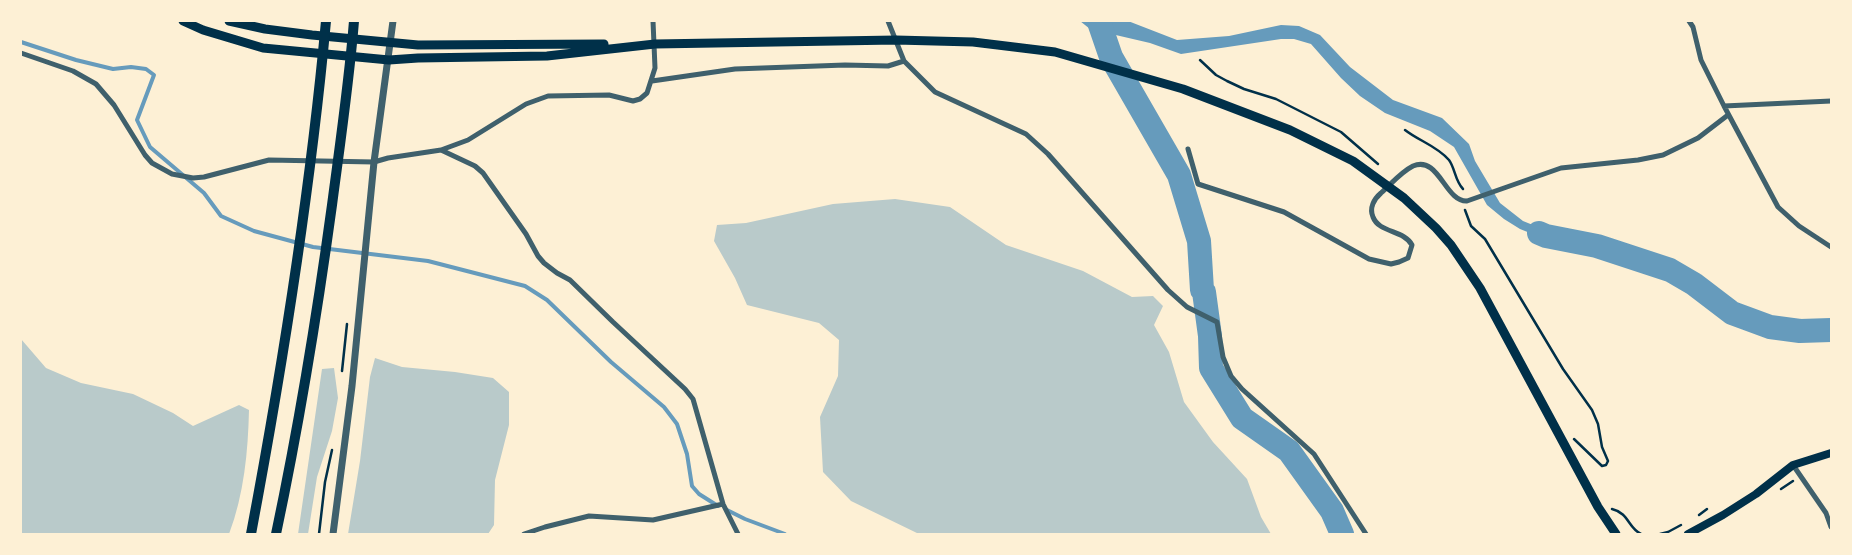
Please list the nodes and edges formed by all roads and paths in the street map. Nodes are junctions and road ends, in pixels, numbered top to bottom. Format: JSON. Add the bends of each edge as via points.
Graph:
{"nodes":[{"id":1,"x":183,"y":21,"type":"edge"},
{"id":2,"x":229,"y":21,"type":"edge"},
{"id":3,"x":326,"y":21,"type":"edge"},
{"id":4,"x":354,"y":21,"type":"edge"},
{"id":5,"x":393,"y":21,"type":"edge"},
{"id":6,"x":653,"y":21,"type":"edge"},
{"id":7,"x":888,"y":21,"type":"edge"},
{"id":8,"x":1689,"y":21,"type":"edge"},
{"id":9,"x":896,"y":40,"type":"junction"},
{"id":10,"x":391,"y":43,"type":"junction"},
{"id":11,"x":651,"y":44,"type":"junction"},
{"id":12,"x":21,"y":53,"type":"edge"},
{"id":13,"x":389,"y":60,"type":"junction"},
{"id":14,"x":1200,"y":60,"type":"dead end"},
{"id":15,"x":904,"y":61,"type":"junction"},
{"id":16,"x":652,"y":81,"type":"junction"},
{"id":17,"x":1831,"y":101,"type":"edge"},
{"id":18,"x":1724,"y":106,"type":"junction"},
{"id":19,"x":1728,"y":115,"type":"junction"},
{"id":20,"x":1405,"y":130,"type":"dead end"},
{"id":21,"x":1188,"y":149,"type":"dead end"},
{"id":22,"x":441,"y":150,"type":"junction"},
{"id":23,"x":374,"y":162,"type":"junction"},
{"id":24,"x":1379,"y":165,"type":"dead end"},
{"id":25,"x":1388,"y":187,"type":"junction"},
{"id":26,"x":1468,"y":200,"type":"junction"},
{"id":27,"x":1831,"y":247,"type":"edge"},
{"id":28,"x":1572,"y":437,"type":"dead end"},
{"id":29,"x":1831,"y":453,"type":"edge"},
{"id":30,"x":1793,"y":465,"type":"junction"},
{"id":31,"x":722,"y":504,"type":"junction"},
{"id":32,"x":1598,"y":507,"type":"junction"},
{"id":33,"x":1831,"y":527,"type":"edge"},
{"id":34,"x":251,"y":534,"type":"edge"},
{"id":35,"x":276,"y":534,"type":"edge"},
{"id":36,"x":333,"y":534,"type":"edge"},
{"id":37,"x":524,"y":534,"type":"edge"},
{"id":38,"x":738,"y":534,"type":"edge"},
{"id":39,"x":1366,"y":534,"type":"edge"},
{"id":40,"x":1616,"y":534,"type":"edge"},
{"id":41,"x":1641,"y":534,"type":"edge"},
{"id":42,"x":1688,"y":534,"type":"edge"}],
"edges":[{"from":1,"to":13,"type":"highway","via":[[210,33],[263,48]]},
{"from":2,"to":10,"type":"highway","via":[[275,30]]},
{"from":3,"to":34,"type":"highway","via":[[300,253]]},
{"from":4,"to":35,"type":"highway","via":[[325,258]]},
{"from":5,"to":10,"type":"street"},
{"from":6,"to":11,"type":"street"},
{"from":7,"to":9,"type":"street"},
{"from":8,"to":18,"type":"street","via":[[1702,60]]},
{"from":9,"to":11,"type":"highway"},
{"from":9,"to":15,"type":"street"},
{"from":9,"to":25,"type":"highway","via":[[932,39],[1055,52],[1159,81],[1290,130],[1353,162]]},
{"from":10,"to":11,"type":"highway"},
{"from":10,"to":13,"type":"street"},
{"from":11,"to":13,"type":"highway","via":[[547,56]]},
{"from":11,"to":16,"type":"street","via":[[655,66]]},
{"from":12,"to":23,"type":"street","via":[[73,71],[96,84],[114,105],[144,155],[172,174],[204,178],[269,160]]},
{"from":13,"to":23,"type":"street"},
{"from":14,"to":24,"type":"path","via":[[1228,82],[1276,99],[1341,132]]},
{"from":15,"to":16,"type":"street","via":[[888,66],[735,68]]},
{"from":15,"to":39,"type":"street","via":[[935,92],[1026,134],[1048,154],[1168,290],[1187,306],[1217,322],[1223,358],[1231,376],[1314,454]]},
{"from":16,"to":22,"type":"street","via":[[647,93],[633,101],[609,95],[548,96],[526,104],[468,140]]},
{"from":17,"to":18,"type":"street"},
{"from":18,"to":19,"type":"street"},
{"from":19,"to":26,"type":"street","via":[[1698,138],[1663,155],[1561,168]]},
{"from":19,"to":27,"type":"street","via":[[1778,206],[1799,226]]},
{"from":20,"to":26,"type":"path","via":[[1451,162]]},
{"from":21,"to":25,"type":"street","via":[[1198,184],[1284,212],[1355,254],[1391,264],[1408,258],[1412,245],[1373,218],[1375,200]]},
{"from":22,"to":23,"type":"street"},
{"from":22,"to":31,"type":"street","via":[[483,173],[544,263],[570,280],[685,389],[697,408]]},
{"from":23,"to":36,"type":"street","via":[[352,386]]},
{"from":25,"to":26,"type":"street","via":[[1407,170],[1422,165],[1430,167],[1454,195]]},
{"from":25,"to":32,"type":"highway","via":[[1436,228],[1480,288]]},
{"from":26,"to":28,"type":"path","via":[[1466,215],[1471,226],[1485,239],[1563,369],[1592,410],[1608,461],[1606,465],[1602,466]]},
{"from":29,"to":30,"type":"main road"},
{"from":30,"to":33,"type":"street","via":[[1826,513]]},
{"from":30,"to":42,"type":"main road","via":[[1756,494]]},
{"from":31,"to":37,"type":"street","via":[[653,520],[589,516]]},
{"from":31,"to":38,"type":"street"},
{"from":32,"to":40,"type":"highway"},
{"from":32,"to":41,"type":"path","via":[[1621,512]]}]}
